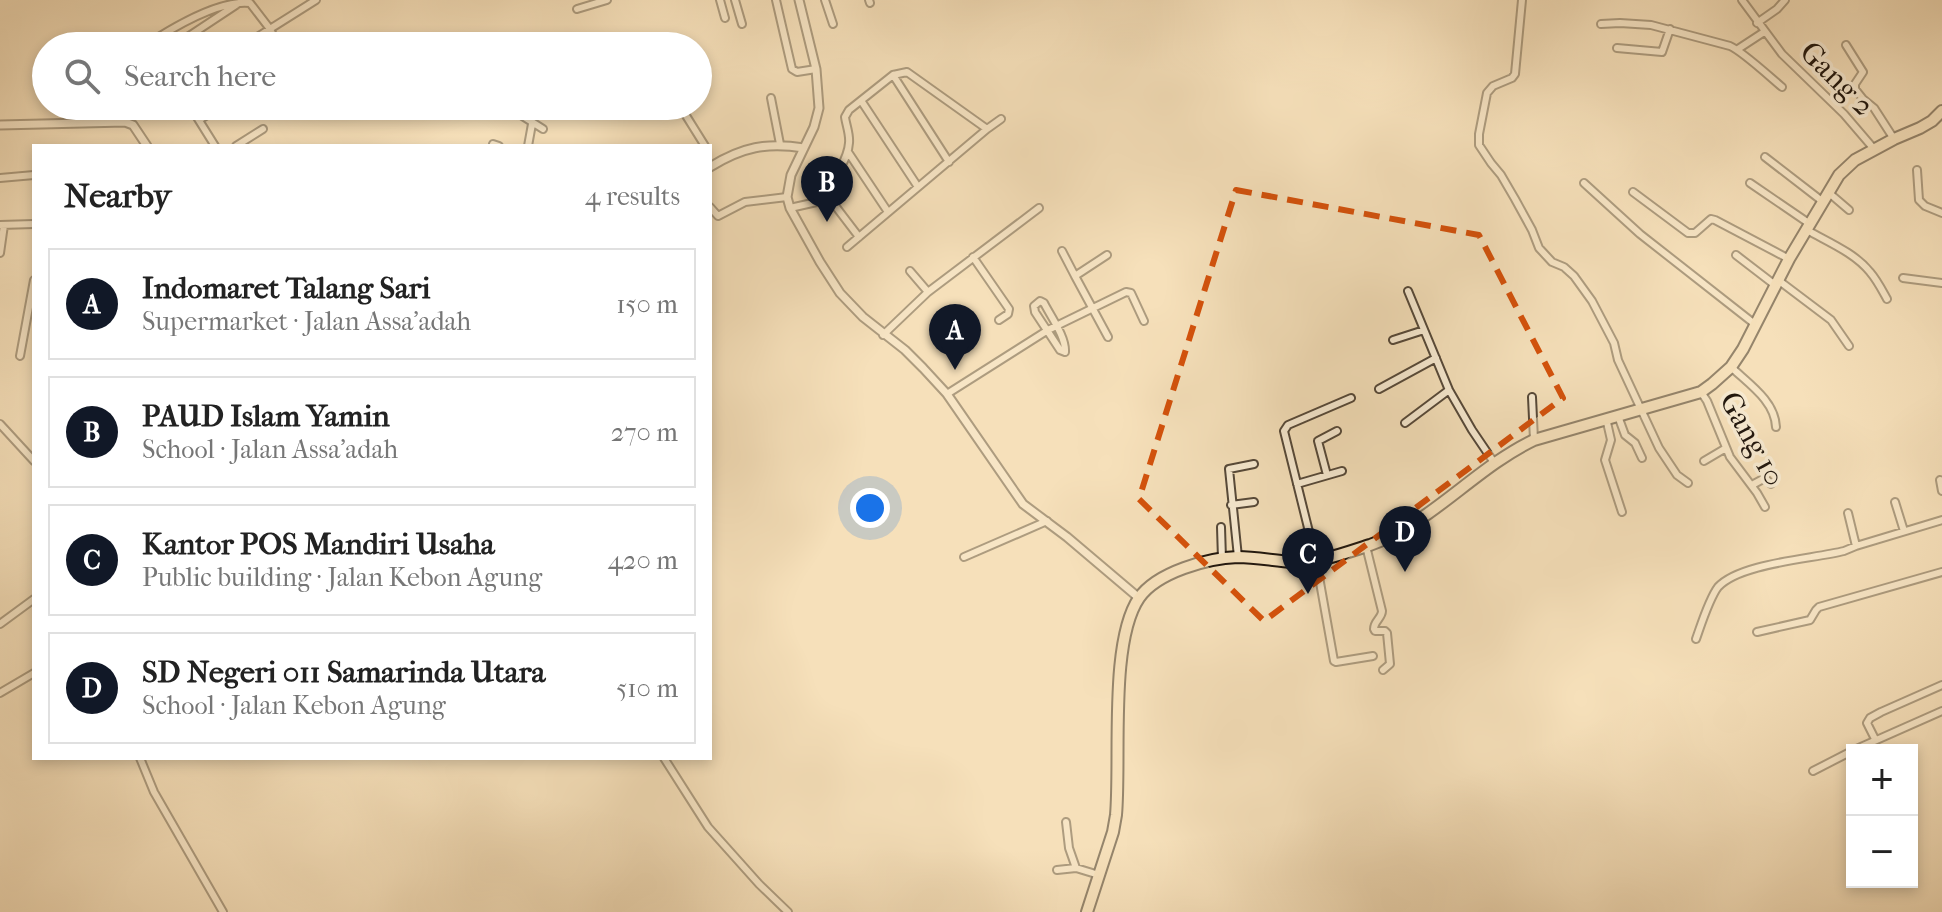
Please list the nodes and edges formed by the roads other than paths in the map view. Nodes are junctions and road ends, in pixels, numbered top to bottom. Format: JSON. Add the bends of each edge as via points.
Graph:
{"nodes":[{"id":1,"x":316,"y":0,"type":"edge"},
{"id":2,"x":607,"y":0,"type":"edge"},
{"id":3,"x":720,"y":0,"type":"edge"},
{"id":4,"x":735,"y":0,"type":"edge"},
{"id":5,"x":776,"y":0,"type":"edge"},
{"id":6,"x":799,"y":0,"type":"edge"},
{"id":7,"x":825,"y":0,"type":"edge"},
{"id":8,"x":1522,"y":0,"type":"edge"},
{"id":9,"x":1742,"y":0,"type":"edge"},
{"id":10,"x":1785,"y":0,"type":"edge"},
{"id":11,"x":242,"y":1,"type":"edge"},
{"id":12,"x":577,"y":9,"type":"dead end"},
{"id":13,"x":725,"y":18,"type":"dead end"},
{"id":14,"x":1757,"y":23,"type":"junction"},
{"id":15,"x":742,"y":24,"type":"dead end"},
{"id":16,"x":833,"y":24,"type":"dead end"},
{"id":17,"x":1601,"y":24,"type":"dead end"},
{"id":18,"x":270,"y":29,"type":"junction"},
{"id":19,"x":1670,"y":29,"type":"junction"},
{"id":20,"x":167,"y":32,"type":"edge"},
{"id":21,"x":195,"y":32,"type":"edge"},
{"id":22,"x":265,"y":32,"type":"edge"},
{"id":23,"x":271,"y":32,"type":"edge"},
{"id":24,"x":1764,"y":32,"type":"junction"},
{"id":25,"x":1846,"y":45,"type":"dead end"},
{"id":26,"x":1617,"y":48,"type":"dead end"},
{"id":27,"x":1738,"y":49,"type":"junction"},
{"id":28,"x":816,"y":69,"type":"junction"},
{"id":29,"x":893,"y":75,"type":"junction"},
{"id":30,"x":1782,"y":87,"type":"dead end"},
{"id":31,"x":771,"y":98,"type":"dead end"},
{"id":32,"x":862,"y":102,"type":"junction"},
{"id":33,"x":1942,"y":111,"type":"edge"},
{"id":34,"x":1001,"y":119,"type":"dead end"},
{"id":35,"x":199,"y":120,"type":"edge"},
{"id":36,"x":526,"y":120,"type":"edge"},
{"id":37,"x":689,"y":120,"type":"edge"},
{"id":38,"x":113,"y":121,"type":"joint"},
{"id":39,"x":532,"y":124,"type":"junction"},
{"id":40,"x":0,"y":125,"type":"edge"},
{"id":41,"x":263,"y":129,"type":"dead end"},
{"id":42,"x":543,"y":129,"type":"dead end"},
{"id":43,"x":987,"y":129,"type":"junction"},
{"id":44,"x":1894,"y":139,"type":"junction"},
{"id":45,"x":146,"y":144,"type":"edge"},
{"id":46,"x":214,"y":144,"type":"edge"},
{"id":47,"x":239,"y":144,"type":"edge"},
{"id":48,"x":528,"y":144,"type":"edge"},
{"id":49,"x":704,"y":144,"type":"edge"},
{"id":50,"x":780,"y":144,"type":"junction"},
{"id":51,"x":804,"y":148,"type":"junction"},
{"id":52,"x":1874,"y":149,"type":"junction"},
{"id":53,"x":848,"y":152,"type":"junction"},
{"id":54,"x":1765,"y":157,"type":"dead end"},
{"id":55,"x":949,"y":162,"type":"junction"},
{"id":56,"x":713,"y":166,"type":"edge"},
{"id":57,"x":1917,"y":170,"type":"dead end"},
{"id":58,"x":32,"y":175,"type":"edge"},
{"id":59,"x":0,"y":178,"type":"edge"},
{"id":60,"x":1584,"y":183,"type":"dead end"},
{"id":61,"x":1750,"y":183,"type":"dead end"},
{"id":62,"x":918,"y":187,"type":"junction"},
{"id":63,"x":1633,"y":192,"type":"dead end"},
{"id":64,"x":787,"y":197,"type":"junction"},
{"id":65,"x":1825,"y":197,"type":"junction"},
{"id":66,"x":830,"y":199,"type":"junction"},
{"id":67,"x":790,"y":208,"type":"junction"},
{"id":68,"x":1039,"y":208,"type":"dead end"},
{"id":69,"x":712,"y":209,"type":"edge"},
{"id":70,"x":1849,"y":210,"type":"dead end"},
{"id":71,"x":888,"y":212,"type":"junction"},
{"id":72,"x":1942,"y":213,"type":"edge"},
{"id":73,"x":32,"y":224,"type":"edge"},
{"id":74,"x":2,"y":225,"type":"edge"},
{"id":75,"x":1809,"y":227,"type":"junction"},
{"id":76,"x":859,"y":237,"type":"junction"},
{"id":77,"x":847,"y":247,"type":"dead end"},
{"id":78,"x":1062,"y":251,"type":"dead end"},
{"id":79,"x":0,"y":253,"type":"edge"},
{"id":80,"x":1107,"y":255,"type":"dead end"},
{"id":81,"x":1736,"y":255,"type":"dead end"},
{"id":82,"x":973,"y":257,"type":"junction"},
{"id":83,"x":1789,"y":259,"type":"junction"},
{"id":84,"x":910,"y":271,"type":"dead end"},
{"id":85,"x":1075,"y":276,"type":"junction"},
{"id":86,"x":1903,"y":278,"type":"dead end"},
{"id":87,"x":1776,"y":283,"type":"junction"},
{"id":88,"x":1942,"y":283,"type":"edge"},
{"id":89,"x":32,"y":291,"type":"edge"},
{"id":90,"x":1408,"y":291,"type":"dead end"},
{"id":91,"x":928,"y":292,"type":"junction"},
{"id":92,"x":1887,"y":299,"type":"dead end"},
{"id":93,"x":1093,"y":308,"type":"junction"},
{"id":94,"x":999,"y":320,"type":"dead end"},
{"id":95,"x":1144,"y":321,"type":"dead end"},
{"id":96,"x":1056,"y":325,"type":"junction"},
{"id":97,"x":1756,"y":325,"type":"junction"},
{"id":98,"x":1048,"y":330,"type":"junction"},
{"id":99,"x":1424,"y":330,"type":"junction"},
{"id":100,"x":883,"y":335,"type":"junction"},
{"id":101,"x":1108,"y":337,"type":"dead end"},
{"id":102,"x":1393,"y":340,"type":"dead end"},
{"id":103,"x":1849,"y":346,"type":"dead end"},
{"id":104,"x":20,"y":356,"type":"dead end"},
{"id":105,"x":1436,"y":358,"type":"junction"},
{"id":106,"x":1731,"y":367,"type":"junction"},
{"id":107,"x":1379,"y":389,"type":"dead end"},
{"id":108,"x":1449,"y":390,"type":"junction"},
{"id":109,"x":1701,"y":392,"type":"junction"},
{"id":110,"x":947,"y":394,"type":"junction"},
{"id":111,"x":1532,"y":397,"type":"dead end"},
{"id":112,"x":1351,"y":398,"type":"dead end"},
{"id":113,"x":1641,"y":409,"type":"junction"},
{"id":114,"x":1612,"y":417,"type":"junction"},
{"id":115,"x":1405,"y":423,"type":"dead end"},
{"id":116,"x":0,"y":424,"type":"edge"},
{"id":117,"x":1776,"y":427,"type":"dead end"},
{"id":118,"x":1337,"y":431,"type":"dead end"},
{"id":119,"x":1534,"y":440,"type":"junction"},
{"id":120,"x":1726,"y":448,"type":"junction"},
{"id":121,"x":1228,"y":458,"type":"dead end"},
{"id":122,"x":1642,"y":458,"type":"dead end"},
{"id":123,"x":32,"y":459,"type":"edge"},
{"id":124,"x":1704,"y":461,"type":"dead end"},
{"id":125,"x":1254,"y":464,"type":"dead end"},
{"id":126,"x":1495,"y":464,"type":"junction"},
{"id":127,"x":1229,"y":469,"type":"junction"},
{"id":128,"x":1342,"y":471,"type":"dead end"},
{"id":129,"x":1327,"y":475,"type":"junction"},
{"id":130,"x":1940,"y":480,"type":"edge"},
{"id":131,"x":1688,"y":483,"type":"dead end"},
{"id":132,"x":1297,"y":484,"type":"junction"},
{"id":133,"x":1771,"y":484,"type":"dead end"},
{"id":134,"x":1752,"y":485,"type":"junction"},
{"id":135,"x":1942,"y":491,"type":"edge"},
{"id":136,"x":1254,"y":502,"type":"dead end"},
{"id":137,"x":1895,"y":502,"type":"dead end"},
{"id":138,"x":1231,"y":505,"type":"junction"},
{"id":139,"x":1765,"y":507,"type":"dead end"},
{"id":140,"x":1622,"y":512,"type":"dead end"},
{"id":141,"x":1848,"y":513,"type":"dead end"},
{"id":142,"x":1942,"y":520,"type":"edge"},
{"id":143,"x":1047,"y":521,"type":"junction"},
{"id":144,"x":1221,"y":527,"type":"dead end"},
{"id":145,"x":1904,"y":531,"type":"junction"},
{"id":146,"x":1366,"y":546,"type":"junction"},
{"id":147,"x":1856,"y":546,"type":"junction"},
{"id":148,"x":964,"y":557,"type":"dead end"},
{"id":149,"x":1238,"y":557,"type":"junction"},
{"id":150,"x":1222,"y":559,"type":"junction"},
{"id":151,"x":1316,"y":560,"type":"junction"},
{"id":152,"x":1942,"y":572,"type":"edge"},
{"id":153,"x":1139,"y":598,"type":"junction"},
{"id":154,"x":32,"y":600,"type":"edge"},
{"id":155,"x":0,"y":624,"type":"edge"},
{"id":156,"x":1757,"y":632,"type":"dead end"},
{"id":157,"x":1696,"y":639,"type":"dead end"},
{"id":158,"x":1373,"y":656,"type":"dead end"},
{"id":159,"x":1383,"y":670,"type":"dead end"},
{"id":160,"x":32,"y":674,"type":"edge"},
{"id":161,"x":1942,"y":685,"type":"edge"},
{"id":162,"x":0,"y":693,"type":"edge"},
{"id":163,"x":1942,"y":711,"type":"edge"},
{"id":164,"x":1875,"y":739,"type":"junction"},
{"id":165,"x":1865,"y":744,"type":"edge"},
{"id":166,"x":1846,"y":754,"type":"edge"},
{"id":167,"x":141,"y":760,"type":"edge"},
{"id":168,"x":665,"y":760,"type":"edge"},
{"id":169,"x":1813,"y":771,"type":"dead end"},
{"id":170,"x":1066,"y":822,"type":"dead end"},
{"id":171,"x":1076,"y":868,"type":"junction"},
{"id":172,"x":1057,"y":870,"type":"dead end"},
{"id":173,"x":1099,"y":875,"type":"junction"},
{"id":174,"x":223,"y":912,"type":"edge"},
{"id":175,"x":788,"y":912,"type":"edge"},
{"id":176,"x":1087,"y":912,"type":"edge"}],
"edges":[{"from":1,"to":18,"type":"street"},
{"from":2,"to":12,"type":"street"},
{"from":3,"to":13,"type":"street"},
{"from":4,"to":15,"type":"street"},
{"from":5,"to":28,"type":"street","via":[[792,69]]},
{"from":6,"to":28,"type":"street"},
{"from":7,"to":16,"type":"street"},
{"from":8,"to":113,"type":"street","via":[[1515,74],[1487,93],[1479,145],[1539,248],[1574,276],[1592,301]]},
{"from":9,"to":14,"type":"street","name":"Gang 2"},
{"from":10,"to":14,"type":"street"},
{"from":11,"to":18,"type":"street","via":[[250,3]]},
{"from":11,"to":20,"type":"street","via":[[209,8]]},
{"from":11,"to":21,"type":"street"},
{"from":14,"to":24,"type":"street","name":"Gang 2"},
{"from":17,"to":19,"type":"street"},
{"from":18,"to":22,"type":"street"},
{"from":18,"to":23,"type":"street"},
{"from":19,"to":26,"type":"street","via":[[1662,52]]},
{"from":19,"to":27,"type":"street"},
{"from":24,"to":27,"type":"street"},
{"from":24,"to":52,"type":"street","name":"Gang 2"},
{"from":25,"to":44,"type":"street","via":[[1863,72],[1855,89]]},
{"from":27,"to":30,"type":"street"},
{"from":28,"to":51,"type":"street","via":[[819,108]]},
{"from":29,"to":32,"type":"street"},
{"from":29,"to":43,"type":"street","via":[[909,73]]},
{"from":29,"to":55,"type":"street"},
{"from":31,"to":50,"type":"street"},
{"from":32,"to":53,"type":"street","via":[[845,117]]},
{"from":32,"to":62,"type":"street"},
{"from":33,"to":44,"type":"highway"},
{"from":34,"to":43,"type":"street"},
{"from":35,"to":46,"type":"street"},
{"from":36,"to":39,"type":"street"},
{"from":37,"to":49,"type":"street"},
{"from":38,"to":40,"type":"street"},
{"from":38,"to":45,"type":"street","via":[[133,125]]},
{"from":39,"to":42,"type":"street"},
{"from":39,"to":48,"type":"street"},
{"from":41,"to":47,"type":"street"},
{"from":43,"to":55,"type":"street"},
{"from":44,"to":52,"type":"highway"},
{"from":50,"to":51,"type":"street"},
{"from":50,"to":56,"type":"street","via":[[757,146]]},
{"from":51,"to":64,"type":"street"},
{"from":52,"to":65,"type":"highway","via":[[1846,168]]},
{"from":53,"to":66,"type":"street"},
{"from":53,"to":71,"type":"street"},
{"from":54,"to":65,"type":"street"},
{"from":55,"to":62,"type":"street"},
{"from":57,"to":72,"type":"street","via":[[1919,200]]},
{"from":58,"to":59,"type":"street"},
{"from":60,"to":97,"type":"street"},
{"from":61,"to":75,"type":"street"},
{"from":62,"to":71,"type":"street"},
{"from":63,"to":83,"type":"street","via":[[1688,233],[1715,220]]},
{"from":64,"to":67,"type":"street"},
{"from":64,"to":69,"type":"street","via":[[745,202],[718,216]]},
{"from":65,"to":70,"type":"street"},
{"from":65,"to":75,"type":"highway"},
{"from":66,"to":67,"type":"street"},
{"from":66,"to":76,"type":"street"},
{"from":67,"to":100,"type":"street","via":[[840,293]]},
{"from":68,"to":82,"type":"street"},
{"from":71,"to":76,"type":"street"},
{"from":73,"to":74,"type":"street"},
{"from":74,"to":79,"type":"street"},
{"from":75,"to":83,"type":"highway"},
{"from":75,"to":92,"type":"street","via":[[1862,264]]},
{"from":76,"to":77,"type":"street"},
{"from":78,"to":85,"type":"street"},
{"from":80,"to":85,"type":"street"},
{"from":81,"to":87,"type":"street"},
{"from":82,"to":91,"type":"street"},
{"from":82,"to":94,"type":"street","via":[[1009,309]]},
{"from":83,"to":87,"type":"highway"},
{"from":84,"to":91,"type":"street"},
{"from":85,"to":93,"type":"street"},
{"from":86,"to":88,"type":"street"},
{"from":87,"to":97,"type":"highway"},
{"from":87,"to":103,"type":"street","via":[[1831,320]]},
{"from":89,"to":104,"type":"street"},
{"from":90,"to":99,"type":"street"},
{"from":91,"to":100,"type":"street"},
{"from":93,"to":95,"type":"street","via":[[1127,292]]},
{"from":93,"to":96,"type":"street"},
{"from":93,"to":101,"type":"street"},
{"from":96,"to":98,"type":"street"},
{"from":96,"to":98,"type":"street","via":[[1065,352]]},
{"from":96,"to":98,"type":"street","via":[[1044,303],[1037,302],[1034,309]]},
{"from":97,"to":106,"type":"highway"},
{"from":98,"to":110,"type":"street"},
{"from":99,"to":102,"type":"street"},
{"from":99,"to":105,"type":"street"},
{"from":100,"to":110,"type":"street"},
{"from":105,"to":107,"type":"street"},
{"from":105,"to":108,"type":"street"},
{"from":106,"to":109,"type":"highway"},
{"from":106,"to":117,"type":"street","via":[[1761,394],[1776,417]]},
{"from":108,"to":115,"type":"street"},
{"from":108,"to":126,"type":"street"},
{"from":109,"to":113,"type":"highway"},
{"from":109,"to":120,"type":"street","name":"Gang 10"},
{"from":110,"to":143,"type":"street","via":[[1018,498]]},
{"from":111,"to":119,"type":"street"},
{"from":112,"to":132,"type":"street","via":[[1285,428]]},
{"from":113,"to":114,"type":"highway"},
{"from":113,"to":131,"type":"street","via":[[1659,448]]},
{"from":114,"to":119,"type":"highway"},
{"from":114,"to":122,"type":"street"},
{"from":114,"to":140,"type":"street","via":[[1605,460]]},
{"from":116,"to":123,"type":"street"},
{"from":118,"to":129,"type":"street","via":[[1317,443]]},
{"from":119,"to":126,"type":"highway"},
{"from":120,"to":124,"type":"street"},
{"from":120,"to":134,"type":"street","name":"Gang 10"},
{"from":121,"to":127,"type":"street"},
{"from":125,"to":127,"type":"street"},
{"from":126,"to":146,"type":"highway","via":[[1429,514]]},
{"from":127,"to":138,"type":"street"},
{"from":128,"to":129,"type":"street"},
{"from":129,"to":132,"type":"street"},
{"from":130,"to":135,"type":"street"},
{"from":132,"to":151,"type":"street"},
{"from":133,"to":134,"type":"street","via":[[1765,478]]},
{"from":134,"to":139,"type":"street","name":"Gang 10"},
{"from":136,"to":138,"type":"street"},
{"from":137,"to":145,"type":"street"},
{"from":138,"to":149,"type":"street"},
{"from":141,"to":147,"type":"street"},
{"from":142,"to":145,"type":"street"},
{"from":143,"to":148,"type":"street"},
{"from":143,"to":153,"type":"street"},
{"from":144,"to":150,"type":"street"},
{"from":145,"to":147,"type":"street"},
{"from":146,"to":151,"type":"highway"},
{"from":146,"to":159,"type":"street","via":[[1382,611],[1374,629],[1386,631],[1388,639],[1390,664]]},
{"from":147,"to":157,"type":"street","via":[[1726,580],[1711,599]]},
{"from":149,"to":150,"type":"highway"},
{"from":149,"to":151,"type":"highway"},
{"from":150,"to":153,"type":"highway","via":[[1171,573]]},
{"from":151,"to":158,"type":"street","via":[[1335,661]]},
{"from":152,"to":156,"type":"street","via":[[1819,607],[1810,620]]},
{"from":153,"to":173,"type":"highway","via":[[1124,639],[1116,815]]},
{"from":154,"to":155,"type":"street"},
{"from":160,"to":162,"type":"street"},
{"from":161,"to":164,"type":"street","via":[[1870,718],[1867,723]]},
{"from":163,"to":164,"type":"street"},
{"from":164,"to":165,"type":"street"},
{"from":166,"to":169,"type":"street"},
{"from":167,"to":174,"type":"street"},
{"from":168,"to":175,"type":"street","via":[[708,827]]},
{"from":170,"to":171,"type":"street"},
{"from":171,"to":172,"type":"street"},
{"from":171,"to":173,"type":"street"},
{"from":173,"to":176,"type":"highway"}]}
